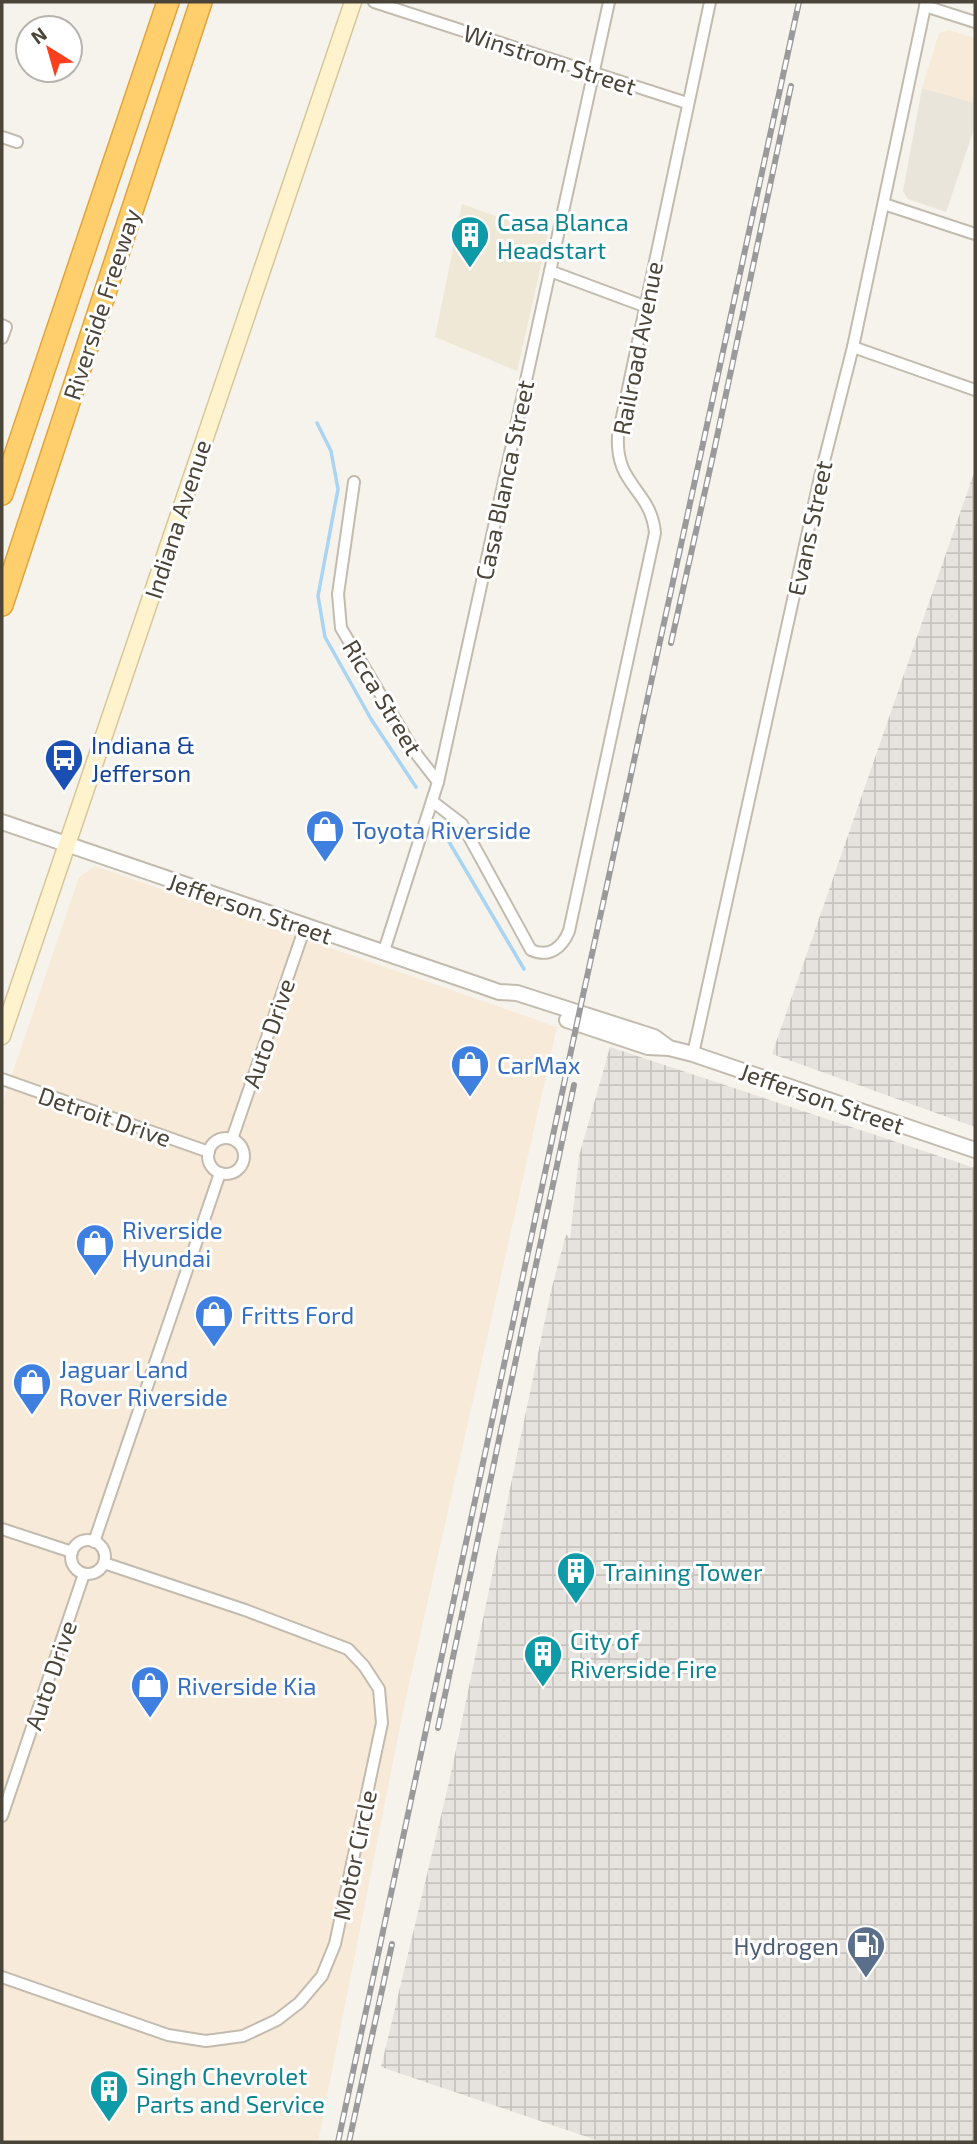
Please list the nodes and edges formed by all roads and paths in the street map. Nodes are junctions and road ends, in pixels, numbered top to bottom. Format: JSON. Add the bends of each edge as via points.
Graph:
{"nodes":[{"id":1,"x":168,"y":2,"type":"edge"},
{"id":2,"x":201,"y":2,"type":"edge"},
{"id":3,"x":354,"y":2,"type":"edge"},
{"id":4,"x":373,"y":2,"type":"edge"},
{"id":5,"x":609,"y":2,"type":"edge"},
{"id":6,"x":710,"y":2,"type":"edge"},
{"id":7,"x":926,"y":4,"type":"edge"},
{"id":8,"x":975,"y":22,"type":"edge"},
{"id":9,"x":593,"y":73,"type":"junction"},
{"id":10,"x":687,"y":103,"type":"junction"},
{"id":11,"x":2,"y":136,"type":"edge"},
{"id":12,"x":17,"y":142,"type":"dead end"},
{"id":13,"x":884,"y":204,"type":"junction"},
{"id":14,"x":975,"y":234,"type":"edge"},
{"id":15,"x":550,"y":271,"type":"junction"},
{"id":16,"x":644,"y":306,"type":"junction"},
{"id":17,"x":4,"y":326,"type":"edge"},
{"id":18,"x":2,"y":338,"type":"edge"},
{"id":19,"x":853,"y":347,"type":"junction"},
{"id":20,"x":975,"y":390,"type":"edge"},
{"id":21,"x":354,"y":482,"type":"dead end"},
{"id":22,"x":2,"y":494,"type":"edge"},
{"id":23,"x":2,"y":605,"type":"edge"},
{"id":24,"x":438,"y":782,"type":"junction"},
{"id":25,"x":432,"y":800,"type":"junction"},
{"id":26,"x":2,"y":822,"type":"edge"},
{"id":27,"x":68,"y":845,"type":"junction"},
{"id":28,"x":305,"y":926,"type":"junction"},
{"id":29,"x":383,"y":954,"type":"junction"},
{"id":30,"x":8,"y":999,"type":"edge"},
{"id":31,"x":2,"y":1036,"type":"edge"},
{"id":32,"x":693,"y":1054,"type":"junction"},
{"id":33,"x":2,"y":1079,"type":"edge"},
{"id":34,"x":232,"y":1139,"type":"junction"},
{"id":35,"x":975,"y":1150,"type":"edge"},
{"id":36,"x":209,"y":1152,"type":"junction"},
{"id":37,"x":220,"y":1173,"type":"junction"},
{"id":38,"x":2,"y":1529,"type":"edge"},
{"id":39,"x":94,"y":1542,"type":"junction"},
{"id":40,"x":72,"y":1552,"type":"junction"},
{"id":41,"x":104,"y":1563,"type":"junction"},
{"id":42,"x":84,"y":1574,"type":"junction"},
{"id":43,"x":2,"y":1816,"type":"edge"},
{"id":44,"x":2,"y":1977,"type":"edge"}],
"edges":[{"from":1,"to":22,"type":"highway","name":"Riverside Freeway"},
{"from":2,"to":23,"type":"highway","name":"Riverside Freeway"},
{"from":3,"to":27,"type":"main road","name":"Indiana Avenue"},
{"from":4,"to":9,"type":"street","name":"Winstrom Street"},
{"from":5,"to":9,"type":"street","name":"Casa Blanca Street"},
{"from":6,"to":10,"type":"street","name":"Railroad Avenue"},
{"from":7,"to":8,"type":"street"},
{"from":7,"to":13,"type":"street","name":"Evans Street"},
{"from":9,"to":10,"type":"street","name":"Winstrom Street"},
{"from":9,"to":15,"type":"street","name":"Casa Blanca Street"},
{"from":10,"to":16,"type":"street","name":"Railroad Avenue"},
{"from":11,"to":12,"type":"street"},
{"from":13,"to":14,"type":"street"},
{"from":13,"to":19,"type":"street","name":"Evans Street"},
{"from":15,"to":16,"type":"street"},
{"from":15,"to":24,"type":"street","name":"Casa Blanca Street"},
{"from":16,"to":25,"type":"street","name":"Railroad Avenue","via":[[617,454],[630,483],[648,505],[655,533],[564,944],[548,953],[531,950],[462,824]]},
{"from":17,"to":18,"type":"street"},
{"from":19,"to":20,"type":"street"},
{"from":19,"to":32,"type":"street","name":"Evans Street"},
{"from":21,"to":24,"type":"street","name":"Ricca Street","via":[[338,594],[341,628],[414,751]]},
{"from":24,"to":25,"type":"street","name":"Casa Blanca Street"},
{"from":25,"to":29,"type":"street","name":"Casa Blanca Street"},
{"from":26,"to":27,"type":"street","name":"Jefferson Street"},
{"from":27,"to":28,"type":"street","name":"Jefferson Street"},
{"from":27,"to":30,"type":"main road","name":"Indiana Avenue"},
{"from":28,"to":29,"type":"street","name":"Jefferson Street"},
{"from":28,"to":34,"type":"street","name":"Auto Drive"},
{"from":29,"to":32,"type":"street","name":"Jefferson Street","via":[[499,992],[516,1003],[585,1027],[648,1047]]},
{"from":30,"to":31,"type":"main road","name":"Indiana Avenue"},
{"from":32,"to":35,"type":"street","name":"Jefferson Street"},
{"from":33,"to":36,"type":"street","name":"Detroit Drive"},
{"from":34,"to":36,"type":"street","via":[[215,1142]]},
{"from":34,"to":37,"type":"street","via":[[241,1146],[243,1162],[232,1173]]},
{"from":36,"to":37,"type":"street","via":[[212,1167]]},
{"from":37,"to":39,"type":"street"},
{"from":38,"to":40,"type":"street"},
{"from":39,"to":40,"type":"street","via":[[81,1542]]},
{"from":39,"to":41,"type":"street","via":[[104,1553]]},
{"from":40,"to":42,"type":"street","via":[[74,1566]]},
{"from":41,"to":42,"type":"street","via":[[94,1573]]},
{"from":41,"to":44,"type":"street","name":"Motor Circle","via":[[348,1649],[379,1689],[382,1723],[335,1944],[322,1976],[277,2020],[243,2036],[206,2041],[168,2035]]},
{"from":42,"to":43,"type":"street","name":"Auto Drive"}]}
